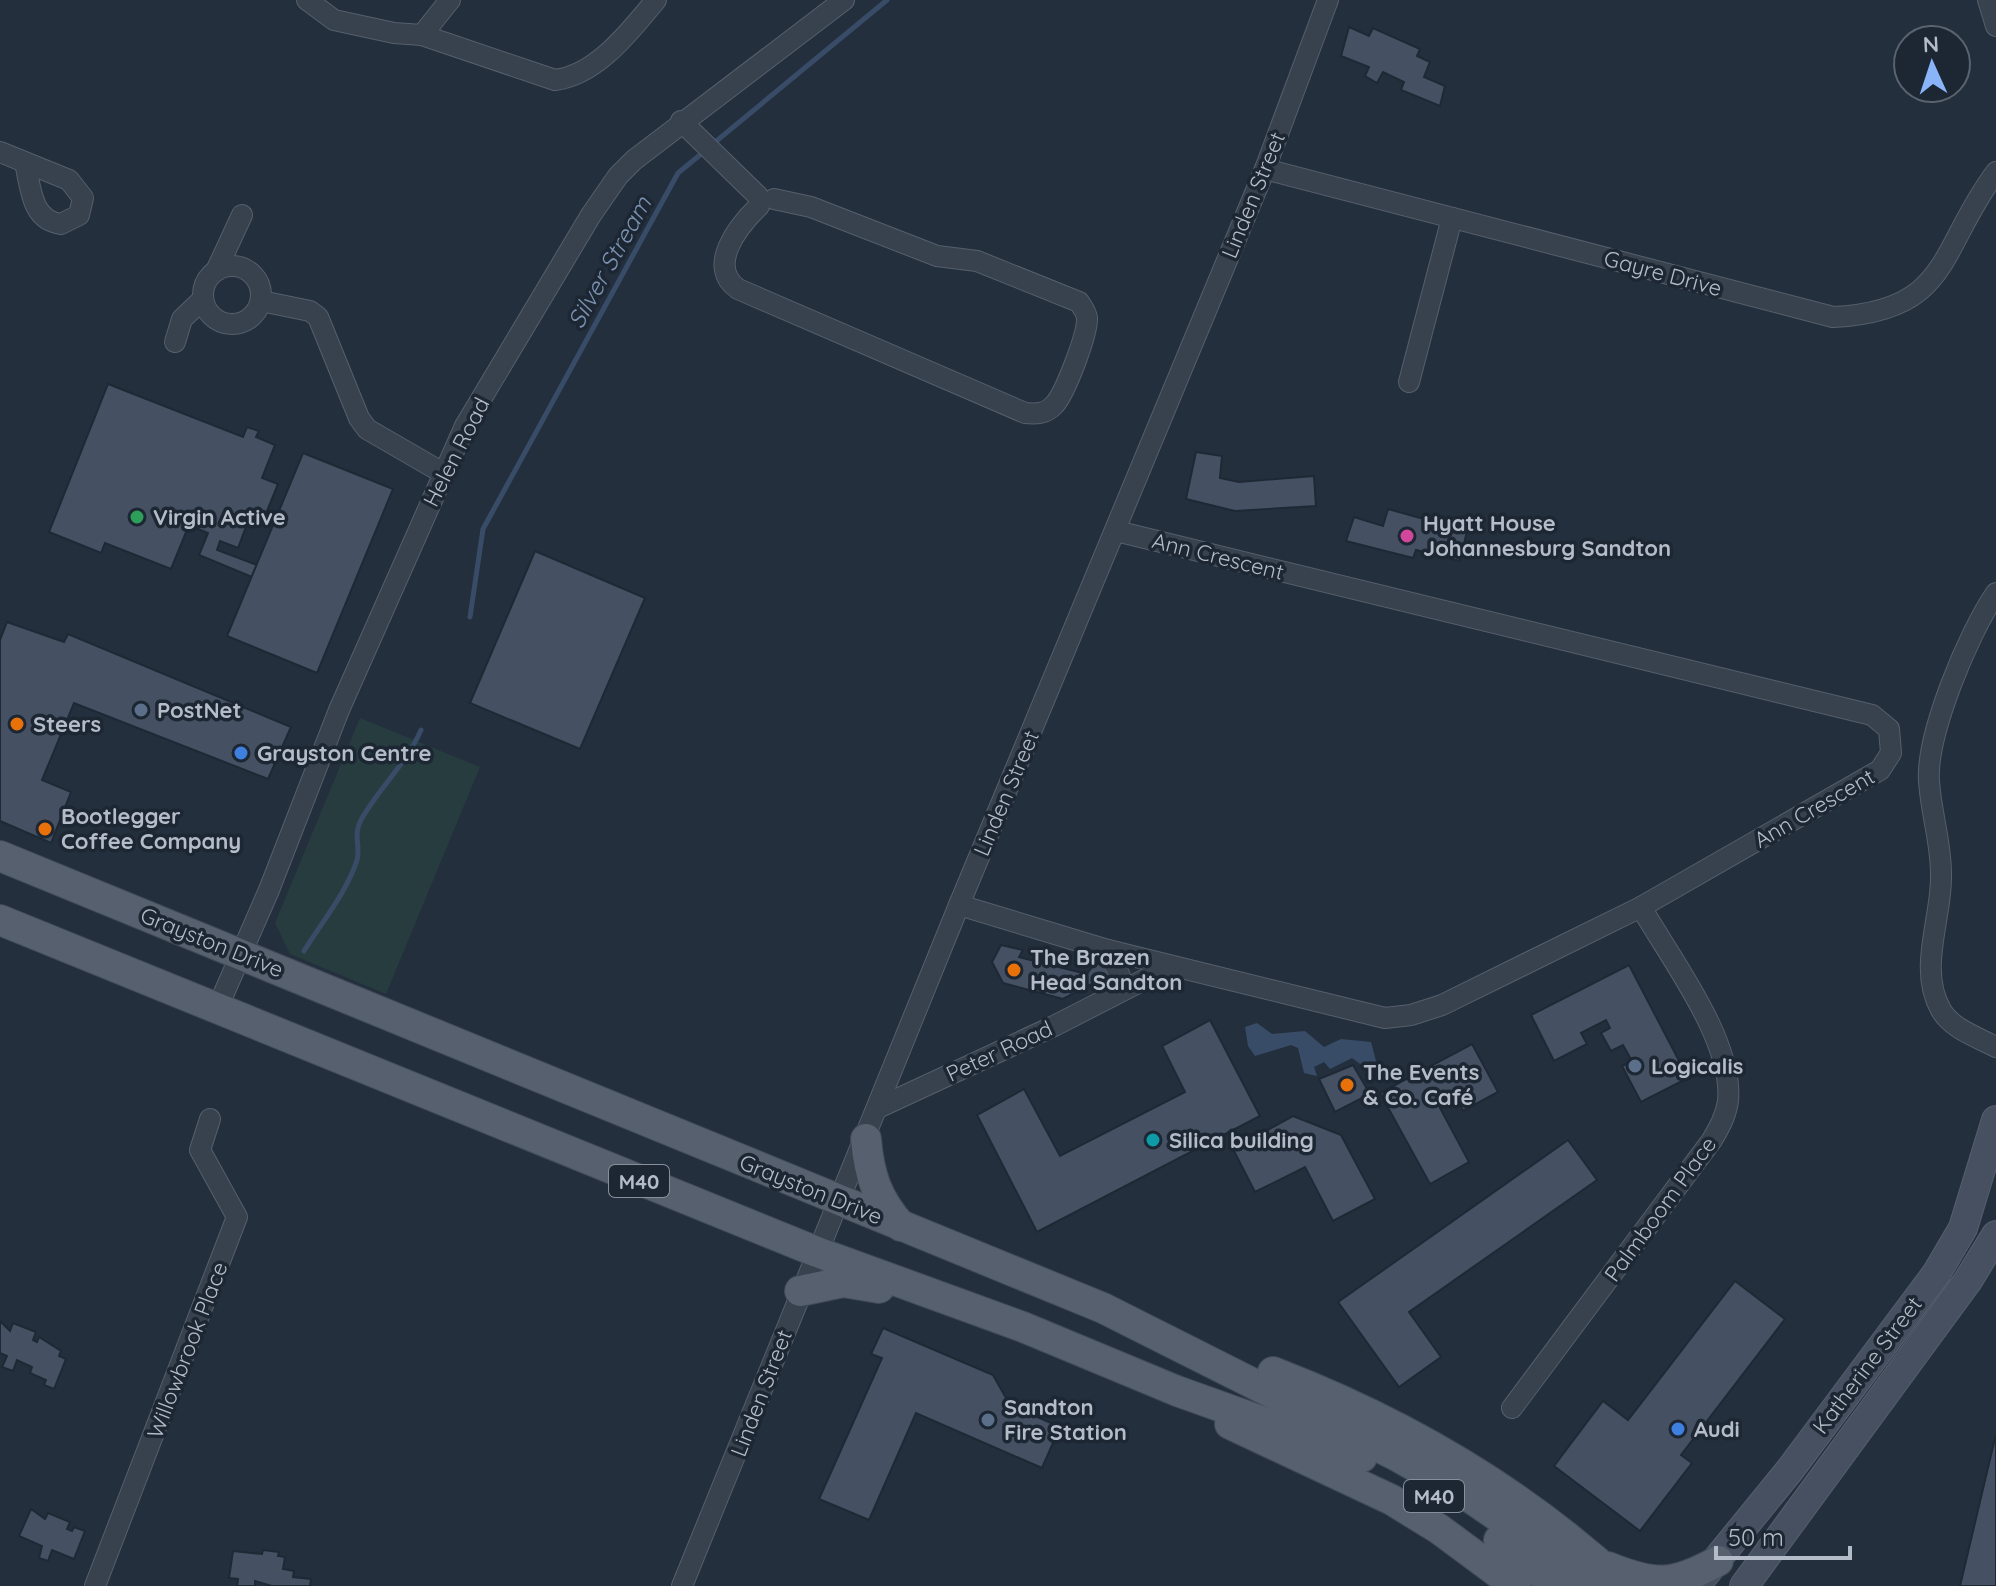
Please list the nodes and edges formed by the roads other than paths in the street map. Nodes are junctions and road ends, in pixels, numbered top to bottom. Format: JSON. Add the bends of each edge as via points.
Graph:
{"nodes":[{"id":1,"x":307,"y":0,"type":"edge"},
{"id":2,"x":450,"y":0,"type":"edge"},
{"id":3,"x":656,"y":0,"type":"edge"},
{"id":4,"x":844,"y":0,"type":"edge"},
{"id":5,"x":1328,"y":0,"type":"edge"},
{"id":6,"x":1988,"y":0,"type":"edge"},
{"id":7,"x":1996,"y":26,"type":"edge"},
{"id":8,"x":422,"y":35,"type":"junction"},
{"id":9,"x":681,"y":121,"type":"junction"},
{"id":10,"x":0,"y":152,"type":"edge"},
{"id":11,"x":25,"y":163,"type":"dead end"},
{"id":12,"x":1265,"y":169,"type":"junction"},
{"id":13,"x":1996,"y":172,"type":"edge"},
{"id":14,"x":763,"y":200,"type":"junction"},
{"id":15,"x":242,"y":215,"type":"dead end"},
{"id":16,"x":1452,"y":218,"type":"junction"},
{"id":17,"x":216,"y":271,"type":"junction"},
{"id":18,"x":203,"y":299,"type":"junction"},
{"id":19,"x":261,"y":301,"type":"junction"},
{"id":20,"x":175,"y":342,"type":"dead end"},
{"id":21,"x":1409,"y":382,"type":"dead end"},
{"id":22,"x":443,"y":473,"type":"junction"},
{"id":23,"x":1116,"y":531,"type":"junction"},
{"id":24,"x":1996,"y":593,"type":"edge"},
{"id":25,"x":0,"y":856,"type":"edge"},
{"id":26,"x":959,"y":905,"type":"junction"},
{"id":27,"x":1641,"y":907,"type":"junction"},
{"id":28,"x":0,"y":920,"type":"edge"},
{"id":29,"x":1108,"y":950,"type":"junction"},
{"id":30,"x":240,"y":954,"type":"junction"},
{"id":31,"x":1171,"y":966,"type":"junction"},
{"id":32,"x":1118,"y":992,"type":"junction"},
{"id":33,"x":217,"y":1009,"type":"junction"},
{"id":34,"x":1996,"y":1035,"type":"edge"},
{"id":35,"x":1975,"y":1036,"type":"junction"},
{"id":36,"x":1996,"y":1047,"type":"edge"},
{"id":37,"x":880,"y":1107,"type":"junction"},
{"id":38,"x":210,"y":1119,"type":"dead end"},
{"id":39,"x":1996,"y":1120,"type":"edge"},
{"id":40,"x":866,"y":1139,"type":"junction"},
{"id":41,"x":840,"y":1201,"type":"junction"},
{"id":42,"x":901,"y":1226,"type":"junction"},
{"id":43,"x":1996,"y":1235,"type":"edge"},
{"id":44,"x":817,"y":1252,"type":"junction"},
{"id":45,"x":800,"y":1291,"type":"junction"},
{"id":46,"x":1103,"y":1308,"type":"junction"},
{"id":47,"x":1023,"y":1327,"type":"junction"},
{"id":48,"x":1177,"y":1391,"type":"junction"},
{"id":49,"x":1512,"y":1408,"type":"dead end"},
{"id":50,"x":1308,"y":1422,"type":"junction"},
{"id":51,"x":1718,"y":1561,"type":"junction"},
{"id":52,"x":1594,"y":1575,"type":"edge"},
{"id":53,"x":95,"y":1586,"type":"edge"},
{"id":54,"x":682,"y":1586,"type":"edge"},
{"id":55,"x":1516,"y":1586,"type":"edge"},
{"id":56,"x":1557,"y":1586,"type":"edge"},
{"id":57,"x":1624,"y":1586,"type":"edge"},
{"id":58,"x":1695,"y":1586,"type":"edge"},
{"id":59,"x":1744,"y":1586,"type":"edge"}],
"edges":[{"from":1,"to":8,"type":"street","via":[[334,20]]},
{"from":2,"to":8,"type":"street"},
{"from":3,"to":8,"type":"street","via":[[590,67],[564,79],[537,77]]},
{"from":4,"to":9,"type":"street","name":"Helen Road"},
{"from":5,"to":12,"type":"street","name":"Linden Street"},
{"from":6,"to":7,"type":"street"},
{"from":9,"to":14,"type":"street"},
{"from":9,"to":22,"type":"street","name":"Helen Road","via":[[618,176],[591,215],[465,426]]},
{"from":10,"to":11,"type":"street"},
{"from":12,"to":16,"type":"street","name":"Gayre Drive"},
{"from":12,"to":23,"type":"street","name":"Linden Street"},
{"from":13,"to":16,"type":"street","name":"Gayre Drive","via":[[1948,258],[1924,288],[1898,305],[1857,316],[1810,314]]},
{"from":14,"to":14,"type":"street","via":[[811,207],[937,256],[977,261],[1079,302],[1087,315],[1086,328],[1053,406],[1025,413],[738,289],[724,277],[722,266],[745,220]]},
{"from":15,"to":17,"type":"street"},
{"from":16,"to":21,"type":"street"},
{"from":17,"to":18,"type":"street"},
{"from":17,"to":19,"type":"street","via":[[249,271],[257,280]]},
{"from":18,"to":19,"type":"street","via":[[210,314],[232,324],[247,320]]},
{"from":18,"to":20,"type":"street","via":[[182,319]]},
{"from":19,"to":22,"type":"street","via":[[318,317],[367,429]]},
{"from":22,"to":30,"type":"street","name":"Helen Road"},
{"from":23,"to":26,"type":"street","name":"Linden Street"},
{"from":23,"to":27,"type":"street","name":"Ann Crescent","via":[[1872,715],[1884,723],[1891,735],[1891,753],[1880,770]]},
{"from":24,"to":35,"type":"street","via":[[1959,663],[1929,779],[1942,880],[1931,953],[1934,990],[1947,1018]]},
{"from":25,"to":30,"type":"main road","name":"Grayston Drive","number":"M40"},
{"from":26,"to":29,"type":"street","name":"Ann Crescent"},
{"from":26,"to":37,"type":"street","name":"Linden Street"},
{"from":27,"to":31,"type":"street","name":"Ann Crescent","via":[[1442,1005],[1411,1015],[1385,1018]]},
{"from":27,"to":49,"type":"street","name":"Palmboom Place","via":[[1717,1045],[1728,1084],[1725,1116]]},
{"from":28,"to":33,"type":"main road","name":"Grayston Drive","number":"M40"},
{"from":29,"to":31,"type":"street","name":"Ann Crescent"},
{"from":29,"to":32,"type":"street","via":[[1120,976]]},
{"from":30,"to":33,"type":"street","name":"Helen Road"},
{"from":30,"to":41,"type":"main road","name":"Grayston Drive","number":"M40"},
{"from":31,"to":32,"type":"street","name":"Peter Road"},
{"from":32,"to":37,"type":"street","name":"Peter Road"},
{"from":33,"to":44,"type":"main road","name":"Grayston Drive","number":"M40"},
{"from":34,"to":35,"type":"street"},
{"from":35,"to":36,"type":"street"},
{"from":37,"to":40,"type":"street","name":"Linden Street"},
{"from":38,"to":53,"type":"street","name":"Willowbrook Place","via":[[200,1150],[237,1217]]},
{"from":39,"to":51,"type":"main road","name":"Katherine Street","via":[[1963,1228],[1936,1274]]},
{"from":40,"to":41,"type":"street","name":"Linden Street"},
{"from":40,"to":42,"type":"main road","via":[[874,1187]]},
{"from":41,"to":42,"type":"main road","name":"Grayston Drive","number":"M40"},
{"from":41,"to":44,"type":"street","name":"Linden Street"},
{"from":42,"to":46,"type":"main road","name":"Grayston Drive","number":"M40"},
{"from":43,"to":59,"type":"main road","name":"Katherine Street"},
{"from":44,"to":45,"type":"street","name":"Linden Street"},
{"from":44,"to":47,"type":"main road","name":"Grayston Drive","number":"M40"},
{"from":45,"to":47,"type":"main road","via":[[843,1282],[872,1286]]},
{"from":45,"to":54,"type":"street","name":"Linden Street"},
{"from":46,"to":50,"type":"main road","name":"Grayston Drive","number":"M40"},
{"from":46,"to":52,"type":"main road","via":[[1360,1408],[1493,1481]]},
{"from":47,"to":48,"type":"main road","name":"Grayston Drive","number":"M40"},
{"from":48,"to":50,"type":"main road","name":"Grayston Drive","number":"M40"},
{"from":48,"to":55,"type":"main road","via":[[1273,1447],[1392,1500]]},
{"from":50,"to":52,"type":"main road","name":"Grayston Drive","number":"M40","via":[[1471,1498],[1567,1564]]},
{"from":50,"to":56,"type":"main road","name":"Grayston Drive","number":"M40","via":[[1477,1523]]},
{"from":51,"to":52,"type":"main road","via":[[1690,1578],[1651,1584]]},
{"from":51,"to":58,"type":"main road","name":"Katherine Street"},
{"from":52,"to":57,"type":"main road"}]}
